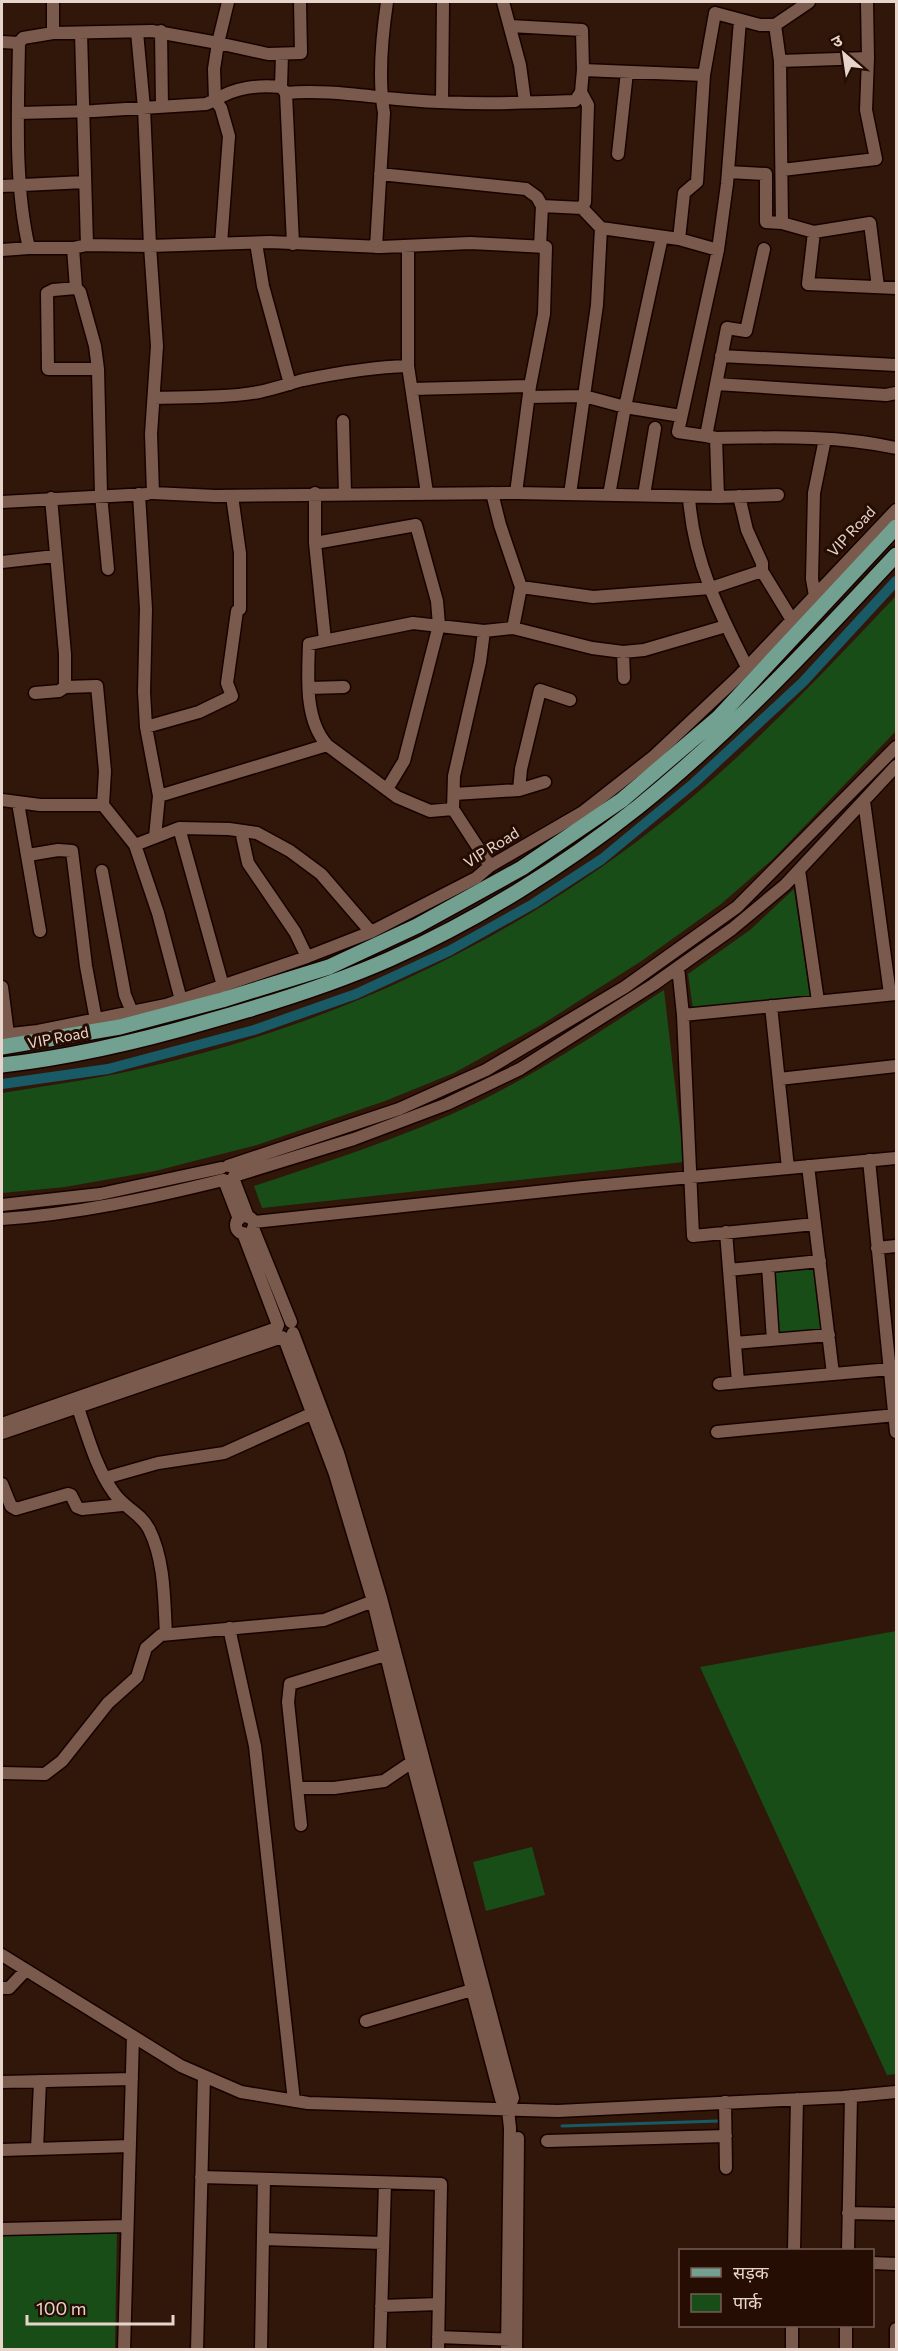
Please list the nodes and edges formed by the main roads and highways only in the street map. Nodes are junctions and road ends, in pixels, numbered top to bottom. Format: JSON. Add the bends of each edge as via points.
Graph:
{"nodes":[{"id":1,"x":897,"y":527,"type":"edge"},
{"id":2,"x":897,"y":555,"type":"edge"},
{"id":3,"x":4,"y":1039,"type":"edge"},
{"id":4,"x":2,"y":1065,"type":"edge"}],
"edges":[{"from":1,"to":3,"type":"main road","name":"VIP Road","via":[[718,718],[622,800],[522,868],[417,926],[329,967],[120,1027]]},
{"from":2,"to":4,"type":"main road","name":"VIP Road","via":[[787,672],[704,750],[572,856],[480,913],[390,959],[282,1000],[153,1037]]}]}
